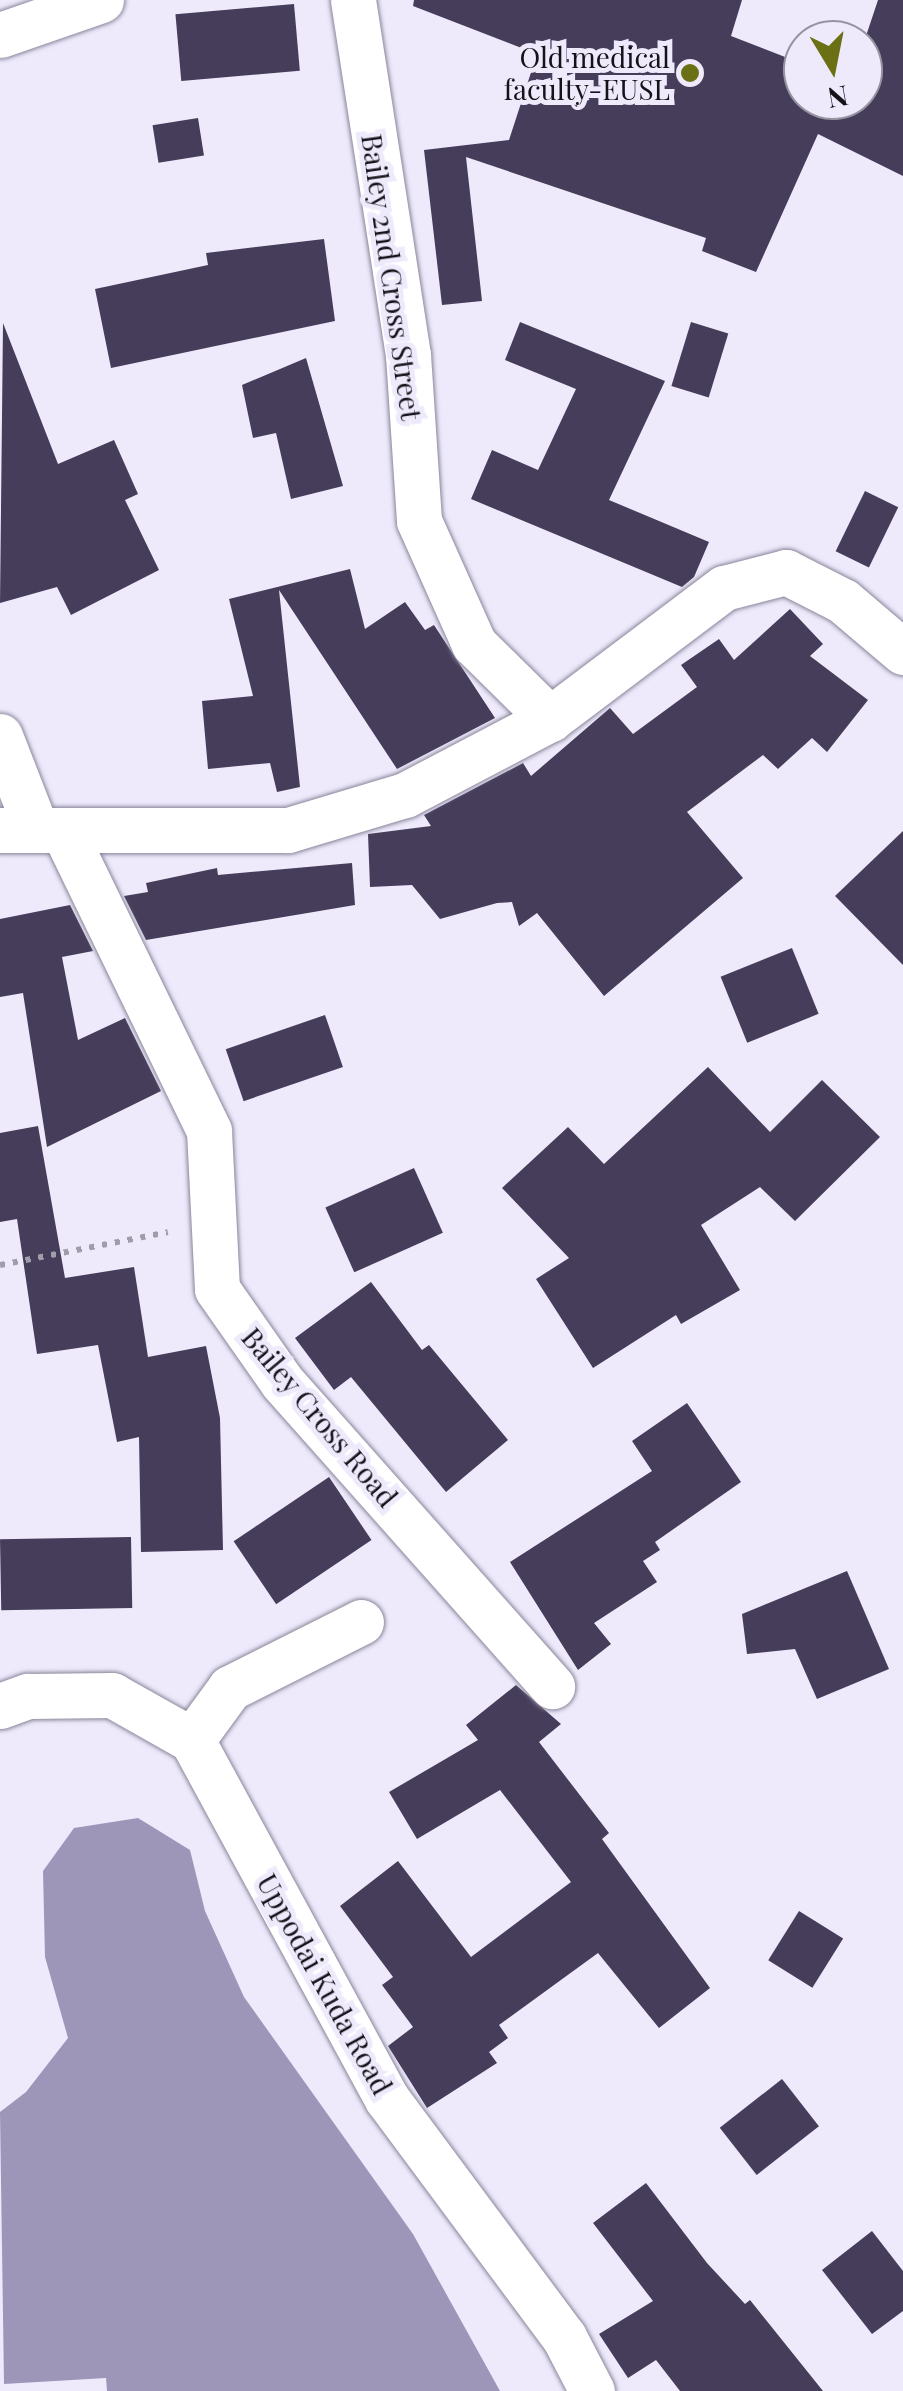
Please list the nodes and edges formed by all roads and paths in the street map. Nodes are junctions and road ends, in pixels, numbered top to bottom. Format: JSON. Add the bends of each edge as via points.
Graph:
{"nodes":[{"id":1,"x":102,"y":0,"type":"edge"},
{"id":2,"x":353,"y":0,"type":"edge"},
{"id":3,"x":0,"y":35,"type":"edge"},
{"id":4,"x":903,"y":652,"type":"edge"},
{"id":5,"x":550,"y":720,"type":"junction"},
{"id":6,"x":0,"y":736,"type":"edge"},
{"id":7,"x":33,"y":830,"type":"edge"},
{"id":8,"x":214,"y":1225,"type":"junction"},
{"id":9,"x":0,"y":1265,"type":"edge"},
{"id":10,"x":361,"y":1622,"type":"dead end"},
{"id":11,"x":552,"y":1686,"type":"dead end"},
{"id":12,"x":0,"y":1706,"type":"edge"},
{"id":13,"x":192,"y":1740,"type":"junction"},
{"id":14,"x":592,"y":2391,"type":"edge"}],
"edges":[{"from":1,"to":3,"type":"street"},
{"from":2,"to":5,"type":"street","name":"Bailey 2nd Cross Street","via":[[408,355],[419,521],[474,644]]},
{"from":4,"to":5,"type":"street","via":[[843,601],[786,572],[724,588]]},
{"from":5,"to":7,"type":"street","via":[[405,795],[288,830]]},
{"from":6,"to":7,"type":"street","name":"Bailey Cross Road"},
{"from":7,"to":8,"type":"street","name":"Bailey Cross Road","via":[[210,1131]]},
{"from":8,"to":9,"type":"path"},
{"from":8,"to":11,"type":"street","name":"Bailey Cross Road","via":[[217,1290],[282,1382]]},
{"from":10,"to":13,"type":"street","via":[[230,1688]]},
{"from":12,"to":13,"type":"street","via":[[28,1696],[112,1694]]},
{"from":13,"to":14,"type":"street","name":"Uppodai Kuda Road","via":[[387,2098],[564,2337]]}]}
